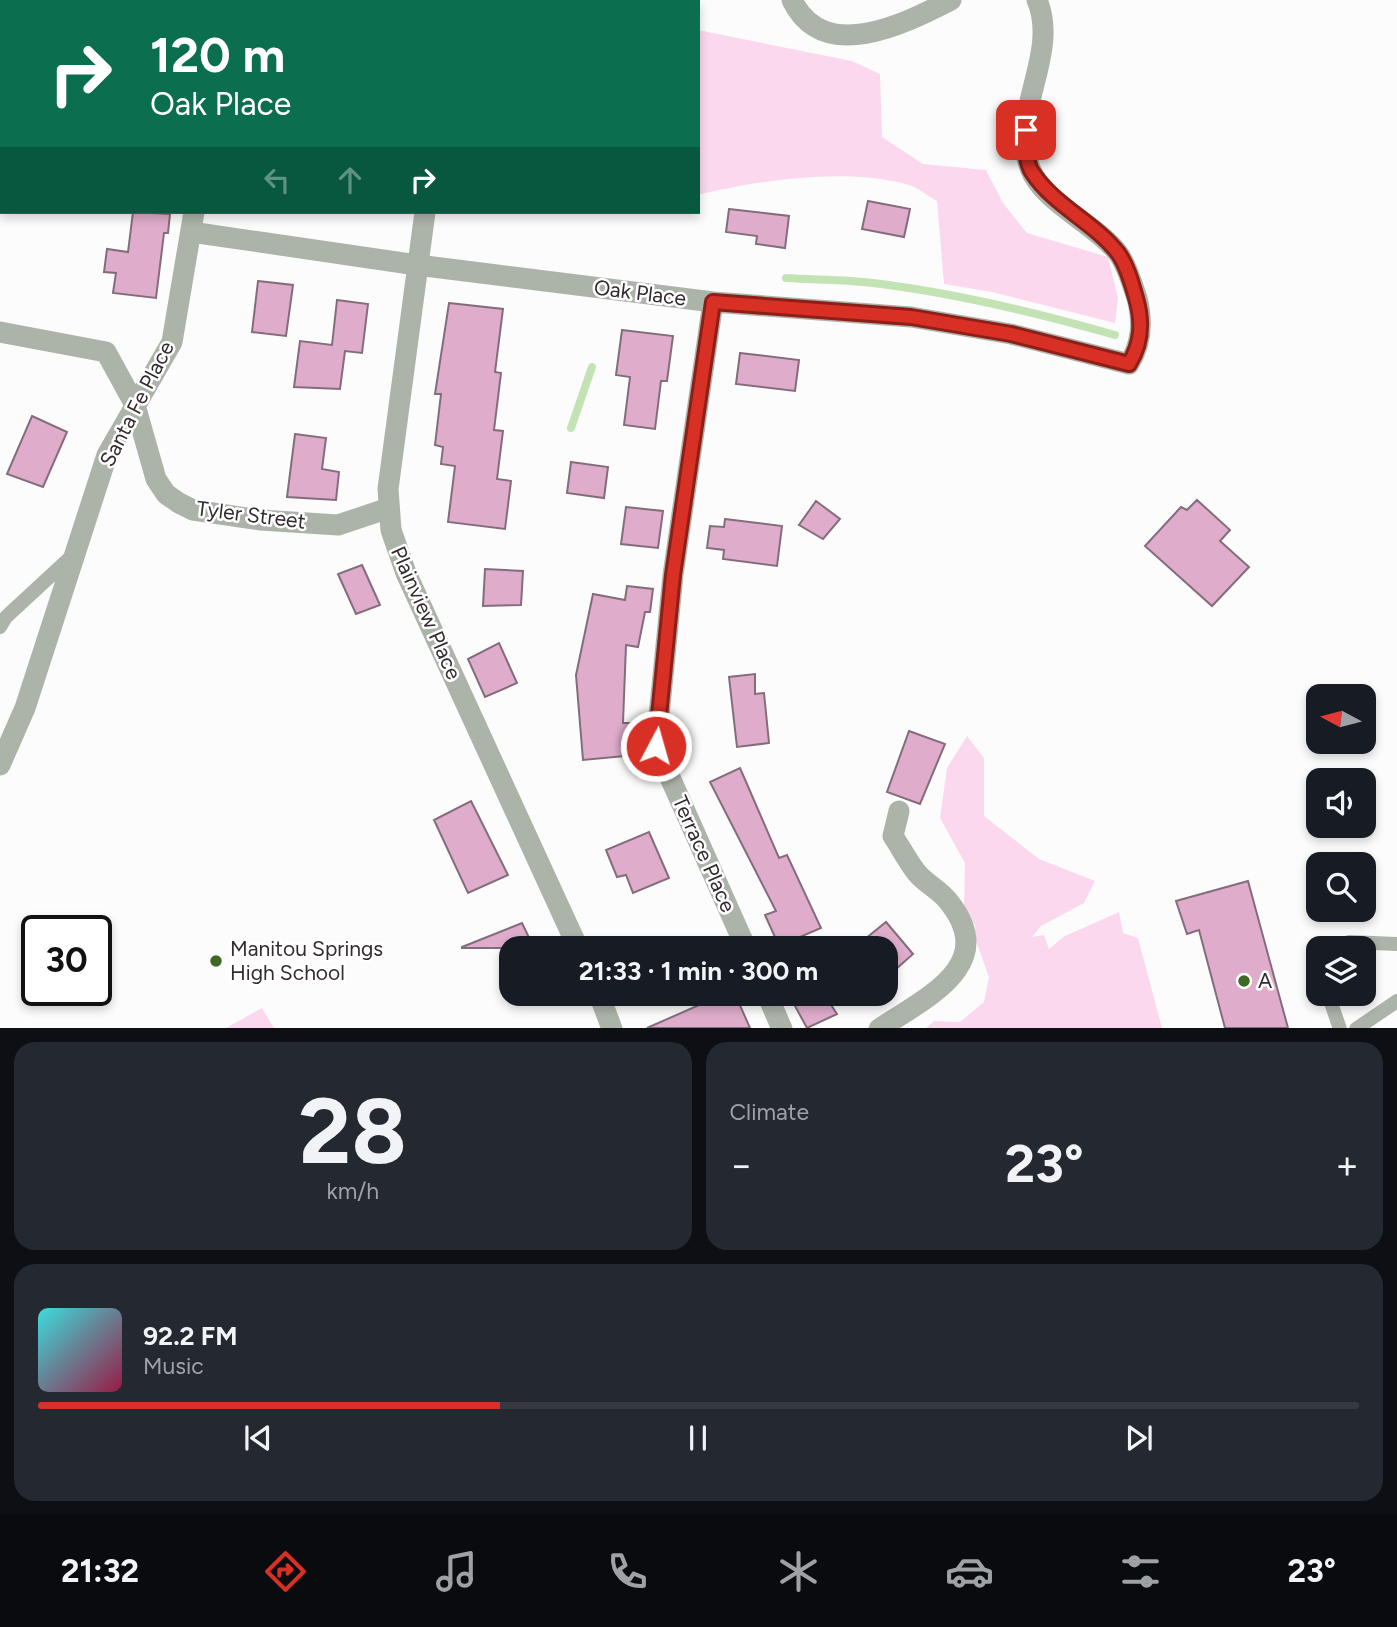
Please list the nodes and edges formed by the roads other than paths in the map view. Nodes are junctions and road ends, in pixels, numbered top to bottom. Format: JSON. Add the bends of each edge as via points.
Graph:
{"nodes":[{"id":1,"x":792,"y":0,"type":"edge"},
{"id":2,"x":951,"y":0,"type":"edge"},
{"id":3,"x":1037,"y":0,"type":"edge"},
{"id":4,"x":425,"y":214,"type":"edge"},
{"id":5,"x":192,"y":222,"type":"edge"},
{"id":6,"x":417,"y":265,"type":"junction"},
{"id":7,"x":713,"y":302,"type":"junction"},
{"id":8,"x":0,"y":332,"type":"edge"},
{"id":9,"x":135,"y":405,"type":"junction"},
{"id":10,"x":389,"y":508,"type":"junction"},
{"id":11,"x":75,"y":553,"type":"junction"},
{"id":12,"x":0,"y":627,"type":"edge"},
{"id":13,"x":0,"y":765,"type":"edge"},
{"id":14,"x":899,"y":811,"type":"dead end"},
{"id":15,"x":572,"y":936,"type":"edge"},
{"id":16,"x":741,"y":936,"type":"edge"},
{"id":17,"x":1376,"y":943,"type":"edge"},
{"id":18,"x":1397,"y":944,"type":"edge"},
{"id":19,"x":1397,"y":1001,"type":"edge"},
{"id":20,"x":604,"y":1006,"type":"edge"},
{"id":21,"x":772,"y":1006,"type":"edge"},
{"id":22,"x":1332,"y":1006,"type":"edge"},
{"id":23,"x":612,"y":1028,"type":"edge"},
{"id":24,"x":782,"y":1028,"type":"edge"},
{"id":25,"x":879,"y":1028,"type":"edge"},
{"id":26,"x":1340,"y":1028,"type":"edge"},
{"id":27,"x":1356,"y":1028,"type":"edge"}],
"edges":[{"from":1,"to":2,"type":"street","via":[[810,24],[851,37],[912,20]]},
{"from":3,"to":7,"type":"street","name":"Oak Place","via":[[1043,15],[1040,57],[1026,114],[1030,170],[1063,206],[1120,255],[1140,309],[1139,341],[1129,364],[1011,334],[911,317]]},
{"from":4,"to":6,"type":"street","name":"Plainview Place"},
{"from":5,"to":6,"type":"street","name":"Oak Place"},
{"from":5,"to":9,"type":"street","name":"Santa Fe Place","via":[[172,342]]},
{"from":6,"to":7,"type":"street","name":"Oak Place"},
{"from":6,"to":10,"type":"street","name":"Plainview Place"},
{"from":7,"to":16,"type":"street","name":"Terrace Place","via":[[673,575],[656,746]]},
{"from":8,"to":9,"type":"street","via":[[106,352]]},
{"from":9,"to":10,"type":"street","name":"Tyler Street","via":[[156,479],[166,494],[193,510],[338,525]]},
{"from":9,"to":11,"type":"street","name":"Santa Fe Place","via":[[107,456]]},
{"from":10,"to":15,"type":"street","name":"Plainview Place","via":[[391,530],[406,573]]},
{"from":11,"to":12,"type":"lane","name":"Santa Fe Place"},
{"from":11,"to":13,"type":"street","name":"Santa Fe Place","via":[[25,708]]},
{"from":14,"to":25,"type":"street","via":[[893,836],[917,873],[948,901],[968,932],[964,963],[934,992]]},
{"from":17,"to":18,"type":"lane"},
{"from":19,"to":27,"type":"lane"},
{"from":20,"to":23,"type":"street"},
{"from":21,"to":24,"type":"street"},
{"from":22,"to":26,"type":"lane"}]}
